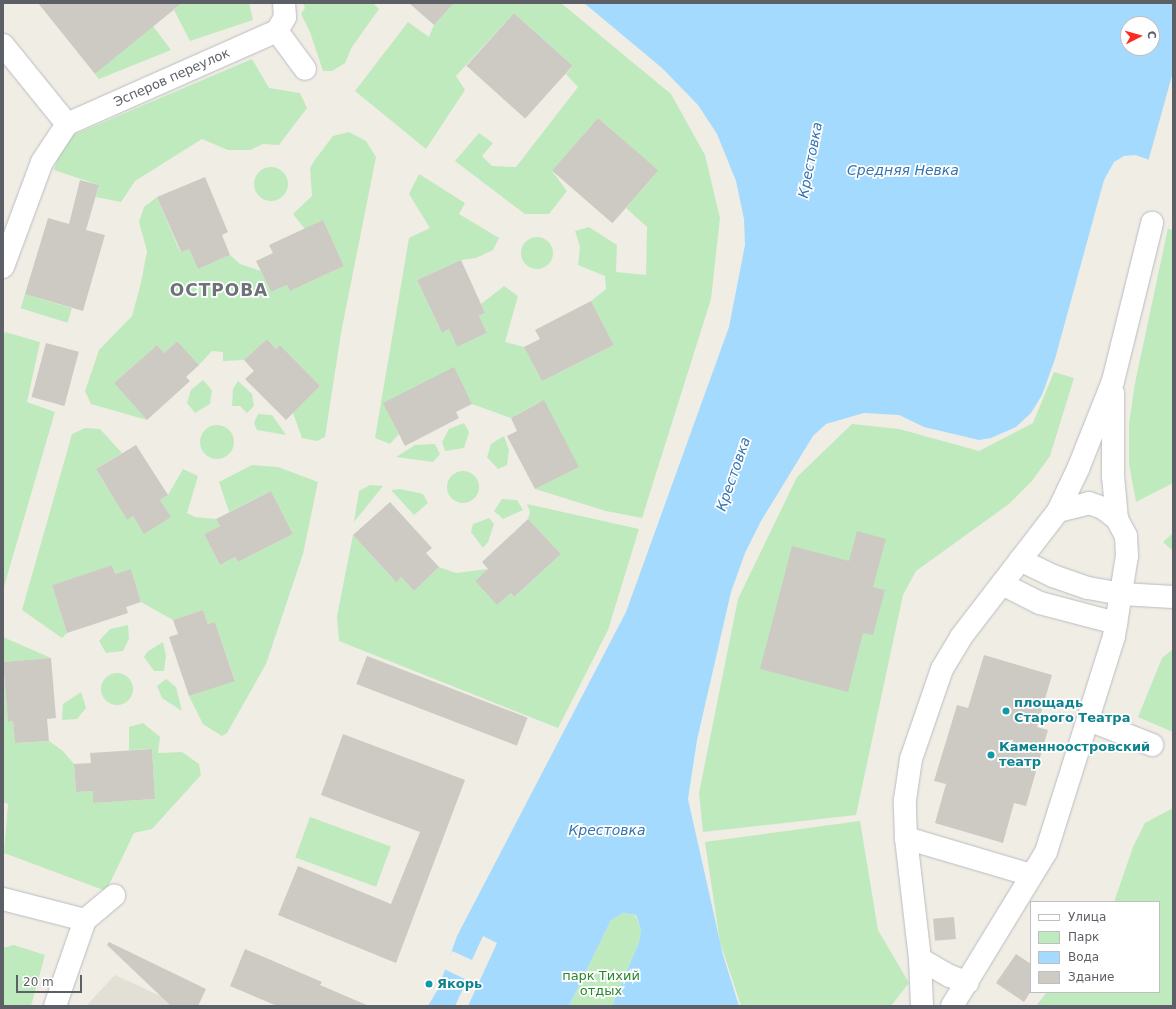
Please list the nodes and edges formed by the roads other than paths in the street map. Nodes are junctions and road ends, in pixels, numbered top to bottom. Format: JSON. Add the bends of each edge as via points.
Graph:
{"nodes":[{"id":1,"x":284,"y":3,"type":"edge"},
{"id":2,"x":277,"y":31,"type":"junction"},
{"id":3,"x":3,"y":45,"type":"edge"},
{"id":4,"x":305,"y":69,"type":"dead end"},
{"id":5,"x":67,"y":124,"type":"junction"},
{"id":6,"x":1152,"y":223,"type":"dead end"},
{"id":7,"x":3,"y":267,"type":"edge"},
{"id":8,"x":1113,"y":381,"type":"junction"},
{"id":9,"x":1058,"y":511,"type":"junction"},
{"id":10,"x":1117,"y":519,"type":"junction"},
{"id":11,"x":1020,"y":560,"type":"junction"},
{"id":12,"x":1002,"y":584,"type":"junction"},
{"id":13,"x":1122,"y":594,"type":"junction"},
{"id":14,"x":1173,"y":597,"type":"edge"},
{"id":15,"x":1116,"y":624,"type":"junction"},
{"id":16,"x":1089,"y":720,"type":"junction"},
{"id":17,"x":1152,"y":745,"type":"dead end"},
{"id":18,"x":906,"y":838,"type":"junction"},
{"id":19,"x":1031,"y":876,"type":"junction"},
{"id":20,"x":114,"y":896,"type":"dead end"},
{"id":21,"x":3,"y":899,"type":"edge"},
{"id":22,"x":85,"y":920,"type":"junction"},
{"id":23,"x":920,"y":959,"type":"junction"},
{"id":24,"x":968,"y":983,"type":"junction"},
{"id":25,"x":55,"y":1006,"type":"edge"},
{"id":26,"x":922,"y":1006,"type":"edge"},
{"id":27,"x":952,"y":1006,"type":"edge"}],
"edges":[{"from":1,"to":2,"type":"street","via":[[285,17]]},
{"from":2,"to":4,"type":"street"},
{"from":2,"to":5,"type":"street","name":"Эсперов переулок"},
{"from":3,"to":5,"type":"street"},
{"from":5,"to":7,"type":"street","via":[[42,162]]},
{"from":6,"to":8,"type":"street"},
{"from":8,"to":9,"type":"street","via":[[1078,469]]},
{"from":8,"to":10,"type":"street","via":[[1113,476]]},
{"from":9,"to":10,"type":"street","via":[[1089,503],[1103,508]]},
{"from":9,"to":11,"type":"street"},
{"from":10,"to":13,"type":"street","via":[[1126,536],[1127,556]]},
{"from":11,"to":12,"type":"street"},
{"from":11,"to":13,"type":"street","via":[[1081,585]]},
{"from":12,"to":15,"type":"street","via":[[1040,603]]},
{"from":12,"to":18,"type":"street","via":[[961,637],[942,669],[926,710],[910,766],[904,800]]},
{"from":13,"to":14,"type":"street"},
{"from":13,"to":15,"type":"street"},
{"from":15,"to":16,"type":"street"},
{"from":16,"to":17,"type":"street"},
{"from":16,"to":19,"type":"street","via":[[1046,852]]},
{"from":18,"to":19,"type":"street"},
{"from":18,"to":23,"type":"street"},
{"from":19,"to":24,"type":"street"},
{"from":20,"to":22,"type":"street"},
{"from":21,"to":22,"type":"street"},
{"from":22,"to":25,"type":"street"},
{"from":23,"to":24,"type":"street"},
{"from":23,"to":26,"type":"street"},
{"from":24,"to":27,"type":"street"}]}
